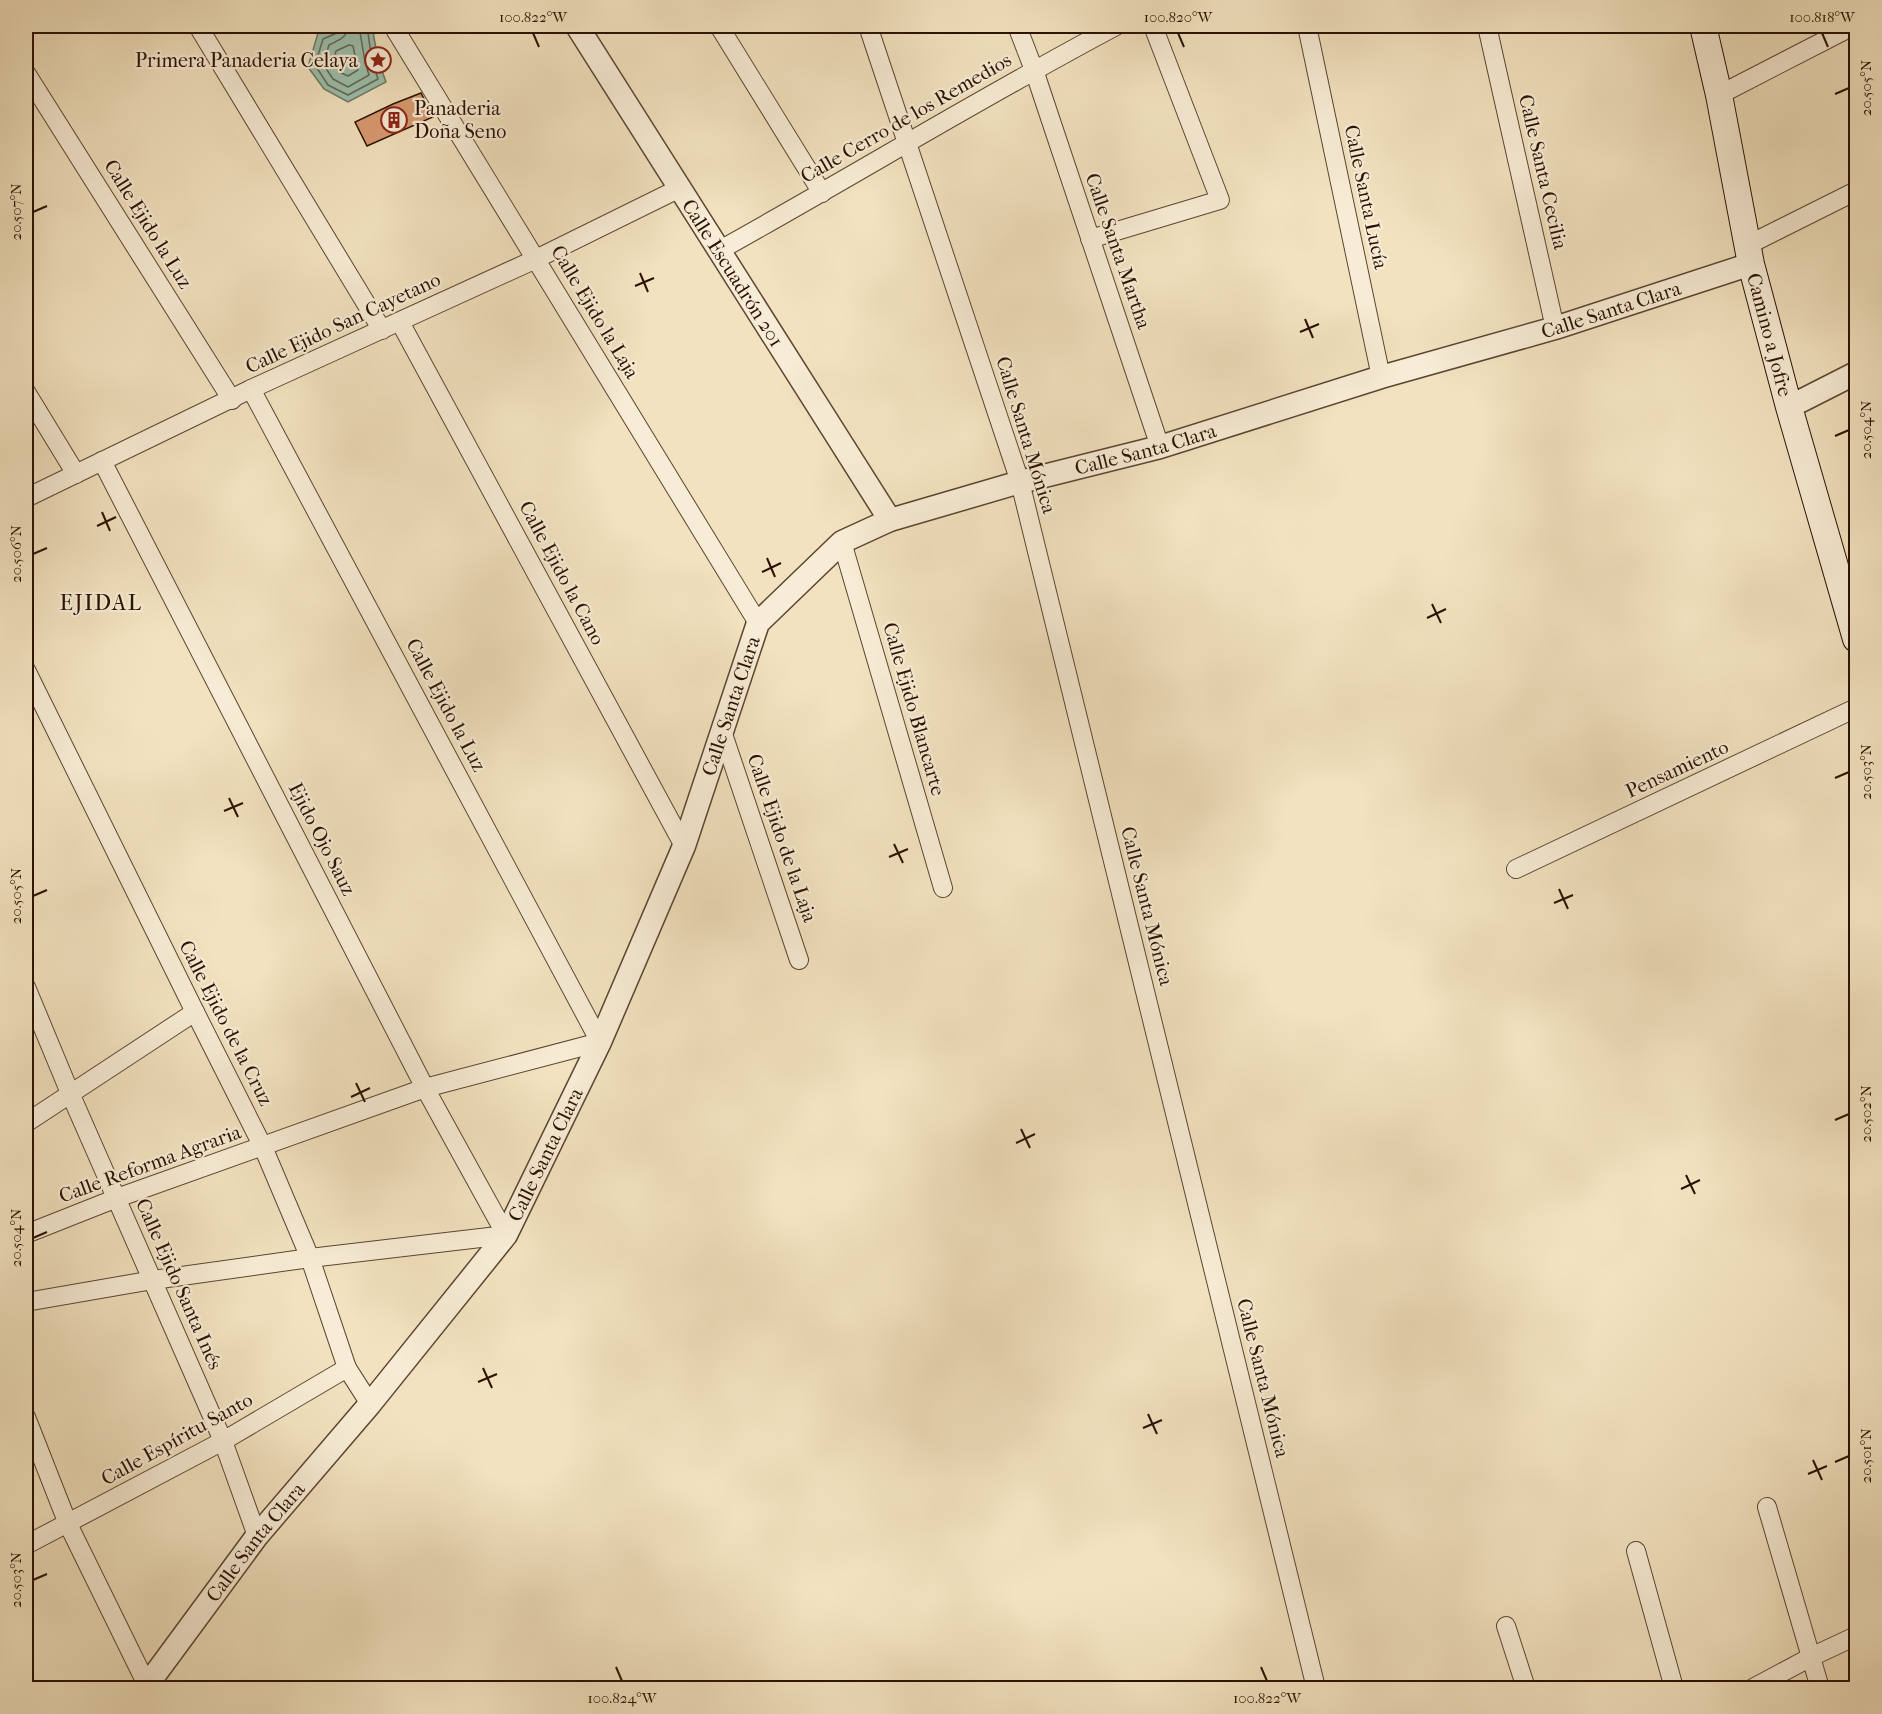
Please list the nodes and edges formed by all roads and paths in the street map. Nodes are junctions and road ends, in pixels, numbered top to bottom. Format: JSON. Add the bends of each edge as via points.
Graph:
{"nodes":[{"id":1,"x":198,"y":26,"type":"edge"},
{"id":2,"x":393,"y":26,"type":"edge"},
{"id":3,"x":577,"y":26,"type":"edge"},
{"id":4,"x":719,"y":26,"type":"edge"},
{"id":5,"x":868,"y":26,"type":"edge"},
{"id":6,"x":1017,"y":26,"type":"edge"},
{"id":7,"x":1116,"y":26,"type":"edge"},
{"id":8,"x":1153,"y":26,"type":"edge"},
{"id":9,"x":1307,"y":26,"type":"edge"},
{"id":10,"x":1487,"y":26,"type":"edge"},
{"id":11,"x":1703,"y":26,"type":"edge"},
{"id":12,"x":1853,"y":26,"type":"edge"},
{"id":13,"x":1034,"y":70,"type":"junction"},
{"id":14,"x":26,"y":73,"type":"edge"},
{"id":15,"x":1719,"y":95,"type":"junction"},
{"id":16,"x":907,"y":143,"type":"junction"},
{"id":17,"x":678,"y":189,"type":"junction"},
{"id":18,"x":1857,"y":191,"type":"edge"},
{"id":19,"x":822,"y":193,"type":"junction"},
{"id":20,"x":1090,"y":239,"type":"junction"},
{"id":21,"x":720,"y":250,"type":"junction"},
{"id":22,"x":1749,"y":255,"type":"junction"},
{"id":23,"x":536,"y":259,"type":"junction"},
{"id":24,"x":400,"y":322,"type":"junction"},
{"id":25,"x":1555,"y":328,"type":"junction"},
{"id":26,"x":382,"y":330,"type":"junction"},
{"id":27,"x":1857,"y":373,"type":"edge"},
{"id":28,"x":1381,"y":377,"type":"junction"},
{"id":29,"x":251,"y":389,"type":"junction"},
{"id":30,"x":26,"y":392,"type":"edge"},
{"id":31,"x":232,"y":400,"type":"junction"},
{"id":32,"x":1789,"y":407,"type":"junction"},
{"id":33,"x":1160,"y":447,"type":"junction"},
{"id":34,"x":102,"y":461,"type":"junction"},
{"id":35,"x":76,"y":474,"type":"junction"},
{"id":36,"x":1020,"y":482,"type":"junction"},
{"id":37,"x":26,"y":498,"type":"edge"},
{"id":38,"x":890,"y":520,"type":"junction"},
{"id":39,"x":842,"y":542,"type":"junction"},
{"id":40,"x":758,"y":623,"type":"junction"},
{"id":41,"x":1857,"y":639,"type":"edge"},
{"id":42,"x":26,"y":669,"type":"edge"},
{"id":43,"x":1857,"y":708,"type":"edge"},
{"id":44,"x":722,"y":731,"type":"junction"},
{"id":45,"x":684,"y":846,"type":"junction"},
{"id":46,"x":1516,"y":869,"type":"dead end"},
{"id":47,"x":943,"y":888,"type":"dead end"},
{"id":48,"x":799,"y":960,"type":"dead end"},
{"id":49,"x":26,"y":987,"type":"edge"},
{"id":50,"x":195,"y":1012,"type":"junction"},
{"id":51,"x":600,"y":1042,"type":"junction"},
{"id":52,"x":426,"y":1088,"type":"junction"},
{"id":53,"x":70,"y":1093,"type":"junction"},
{"id":54,"x":26,"y":1123,"type":"edge"},
{"id":55,"x":263,"y":1147,"type":"junction"},
{"id":56,"x":117,"y":1198,"type":"junction"},
{"id":57,"x":26,"y":1234,"type":"edge"},
{"id":58,"x":506,"y":1235,"type":"junction"},
{"id":59,"x":310,"y":1258,"type":"junction"},
{"id":60,"x":153,"y":1280,"type":"junction"},
{"id":61,"x":26,"y":1302,"type":"edge"},
{"id":62,"x":347,"y":1368,"type":"junction"},
{"id":63,"x":370,"y":1404,"type":"junction"},
{"id":64,"x":26,"y":1417,"type":"edge"},
{"id":65,"x":224,"y":1441,"type":"junction"},
{"id":66,"x":1767,"y":1507,"type":"dead end"},
{"id":67,"x":68,"y":1524,"type":"junction"},
{"id":68,"x":257,"y":1536,"type":"junction"},
{"id":69,"x":26,"y":1545,"type":"edge"},
{"id":70,"x":1636,"y":1551,"type":"dead end"},
{"id":71,"x":1506,"y":1626,"type":"dead end"},
{"id":72,"x":1857,"y":1636,"type":"edge"},
{"id":73,"x":1811,"y":1657,"type":"junction"},
{"id":74,"x":146,"y":1687,"type":"edge"},
{"id":75,"x":1316,"y":1689,"type":"edge"},
{"id":76,"x":1526,"y":1689,"type":"edge"},
{"id":77,"x":1674,"y":1689,"type":"edge"},
{"id":78,"x":1753,"y":1689,"type":"edge"},
{"id":79,"x":1820,"y":1689,"type":"edge"}],
"edges":[{"from":1,"to":26,"type":"street"},
{"from":2,"to":23,"type":"street","name":"Calle Ejido la Laja"},
{"from":3,"to":17,"type":"street","name":"Calle Escuadrón 201"},
{"from":4,"to":19,"type":"street"},
{"from":5,"to":16,"type":"street","name":"Calle Santa Mónica"},
{"from":6,"to":13,"type":"street","name":"Calle Santa Martha"},
{"from":7,"to":13,"type":"street","name":"Calle Cerro de los Remedios"},
{"from":8,"to":20,"type":"street","via":[[1220,200]]},
{"from":9,"to":28,"type":"street","name":"Calle Santa Lucía"},
{"from":10,"to":25,"type":"street","name":"Calle Santa Cecilia"},
{"from":11,"to":15,"type":"main road","name":"Camino a Jofre"},
{"from":12,"to":15,"type":"street"},
{"from":13,"to":16,"type":"street","name":"Calle Cerro de los Remedios"},
{"from":13,"to":20,"type":"street","name":"Calle Santa Martha"},
{"from":14,"to":31,"type":"street","name":"Calle Ejido la Luz"},
{"from":15,"to":22,"type":"main road","name":"Camino a Jofre"},
{"from":16,"to":19,"type":"street","name":"Calle Cerro de los Remedios"},
{"from":16,"to":36,"type":"street","name":"Calle Santa Mónica"},
{"from":17,"to":21,"type":"street","name":"Calle Escuadrón 201"},
{"from":17,"to":23,"type":"street","name":"Calle Ejido San Cayetano"},
{"from":18,"to":22,"type":"street"},
{"from":19,"to":21,"type":"street","name":"Calle Cerro de los Remedios"},
{"from":20,"to":33,"type":"street","name":"Calle Santa Martha"},
{"from":21,"to":38,"type":"street","name":"Calle Escuadrón 201"},
{"from":22,"to":25,"type":"street","name":"Calle Santa Clara"},
{"from":22,"to":32,"type":"main road","name":"Camino a Jofre"},
{"from":23,"to":24,"type":"street","name":"Calle Ejido San Cayetano"},
{"from":23,"to":40,"type":"street","name":"Calle Ejido la Laja"},
{"from":24,"to":26,"type":"street","name":"Calle Ejido San Cayetano"},
{"from":24,"to":45,"type":"street","name":"Calle Ejido la Cano"},
{"from":25,"to":28,"type":"street","name":"Calle Santa Clara"},
{"from":26,"to":29,"type":"street","name":"Calle Ejido San Cayetano"},
{"from":27,"to":32,"type":"street"},
{"from":28,"to":33,"type":"street","name":"Calle Santa Clara"},
{"from":29,"to":31,"type":"street","name":"Calle Ejido San Cayetano"},
{"from":29,"to":51,"type":"street","name":"Calle Ejido la Luz"},
{"from":30,"to":35,"type":"street"},
{"from":31,"to":34,"type":"street","name":"Calle Ejido San Cayetano"},
{"from":32,"to":41,"type":"main road","name":"Camino a Jofre"},
{"from":33,"to":36,"type":"street","name":"Calle Santa Clara"},
{"from":34,"to":35,"type":"street","name":"Calle Ejido San Cayetano"},
{"from":34,"to":52,"type":"street","name":"Ejido Ojo Sauz"},
{"from":35,"to":37,"type":"street","name":"Calle Ejido San Cayetano"},
{"from":36,"to":38,"type":"street","name":"Calle Santa Clara"},
{"from":36,"to":75,"type":"street","name":"Calle Santa Mónica"},
{"from":38,"to":39,"type":"street","name":"Calle Santa Clara"},
{"from":39,"to":40,"type":"street","name":"Calle Santa Clara"},
{"from":39,"to":47,"type":"street","name":"Calle Ejido Blancarte"},
{"from":40,"to":44,"type":"street","name":"Calle Santa Clara"},
{"from":42,"to":50,"type":"street","name":"Calle Ejido de la Cruz"},
{"from":43,"to":46,"type":"street","name":"Pensamiento"},
{"from":44,"to":45,"type":"street","name":"Calle Santa Clara"},
{"from":44,"to":48,"type":"street","name":"Calle Ejido de la Laja"},
{"from":45,"to":51,"type":"street","name":"Calle Santa Clara"},
{"from":49,"to":53,"type":"street","name":"Calle Ejido Santa Inés"},
{"from":50,"to":53,"type":"street"},
{"from":50,"to":55,"type":"street","name":"Calle Ejido de la Cruz"},
{"from":51,"to":52,"type":"street","name":"Calle Reforma Agraria"},
{"from":51,"to":58,"type":"street","name":"Calle Santa Clara"},
{"from":52,"to":55,"type":"street","name":"Calle Reforma Agraria"},
{"from":52,"to":58,"type":"street","name":"Ejido Ojo Sauz"},
{"from":53,"to":54,"type":"street"},
{"from":53,"to":56,"type":"street","name":"Calle Ejido Santa Inés"},
{"from":55,"to":56,"type":"street","name":"Calle Reforma Agraria"},
{"from":55,"to":59,"type":"street","name":"Calle Ejido de la Cruz"},
{"from":56,"to":57,"type":"street","name":"Calle Reforma Agraria"},
{"from":56,"to":60,"type":"street","name":"Calle Ejido Santa Inés"},
{"from":58,"to":59,"type":"street"},
{"from":58,"to":63,"type":"street","name":"Calle Santa Clara"},
{"from":59,"to":60,"type":"street"},
{"from":59,"to":62,"type":"street","name":"Calle Ejido de la Cruz"},
{"from":60,"to":61,"type":"street"},
{"from":60,"to":65,"type":"street","name":"Calle Ejido Santa Inés"},
{"from":62,"to":63,"type":"street","name":"Calle Ejido de la Cruz"},
{"from":62,"to":65,"type":"street","name":"Calle Espíritu Santo"},
{"from":63,"to":68,"type":"street","name":"Calle Santa Clara"},
{"from":64,"to":67,"type":"street"},
{"from":65,"to":67,"type":"street","name":"Calle Espíritu Santo"},
{"from":65,"to":68,"type":"street","name":"Calle Ejido Santa Inés"},
{"from":66,"to":73,"type":"street"},
{"from":67,"to":69,"type":"street","name":"Calle Espíritu Santo"},
{"from":67,"to":74,"type":"street"},
{"from":68,"to":74,"type":"street","name":"Calle Santa Clara"},
{"from":70,"to":77,"type":"street"},
{"from":71,"to":76,"type":"street"},
{"from":72,"to":73,"type":"street"},
{"from":73,"to":78,"type":"street"},
{"from":73,"to":79,"type":"street"}]}
